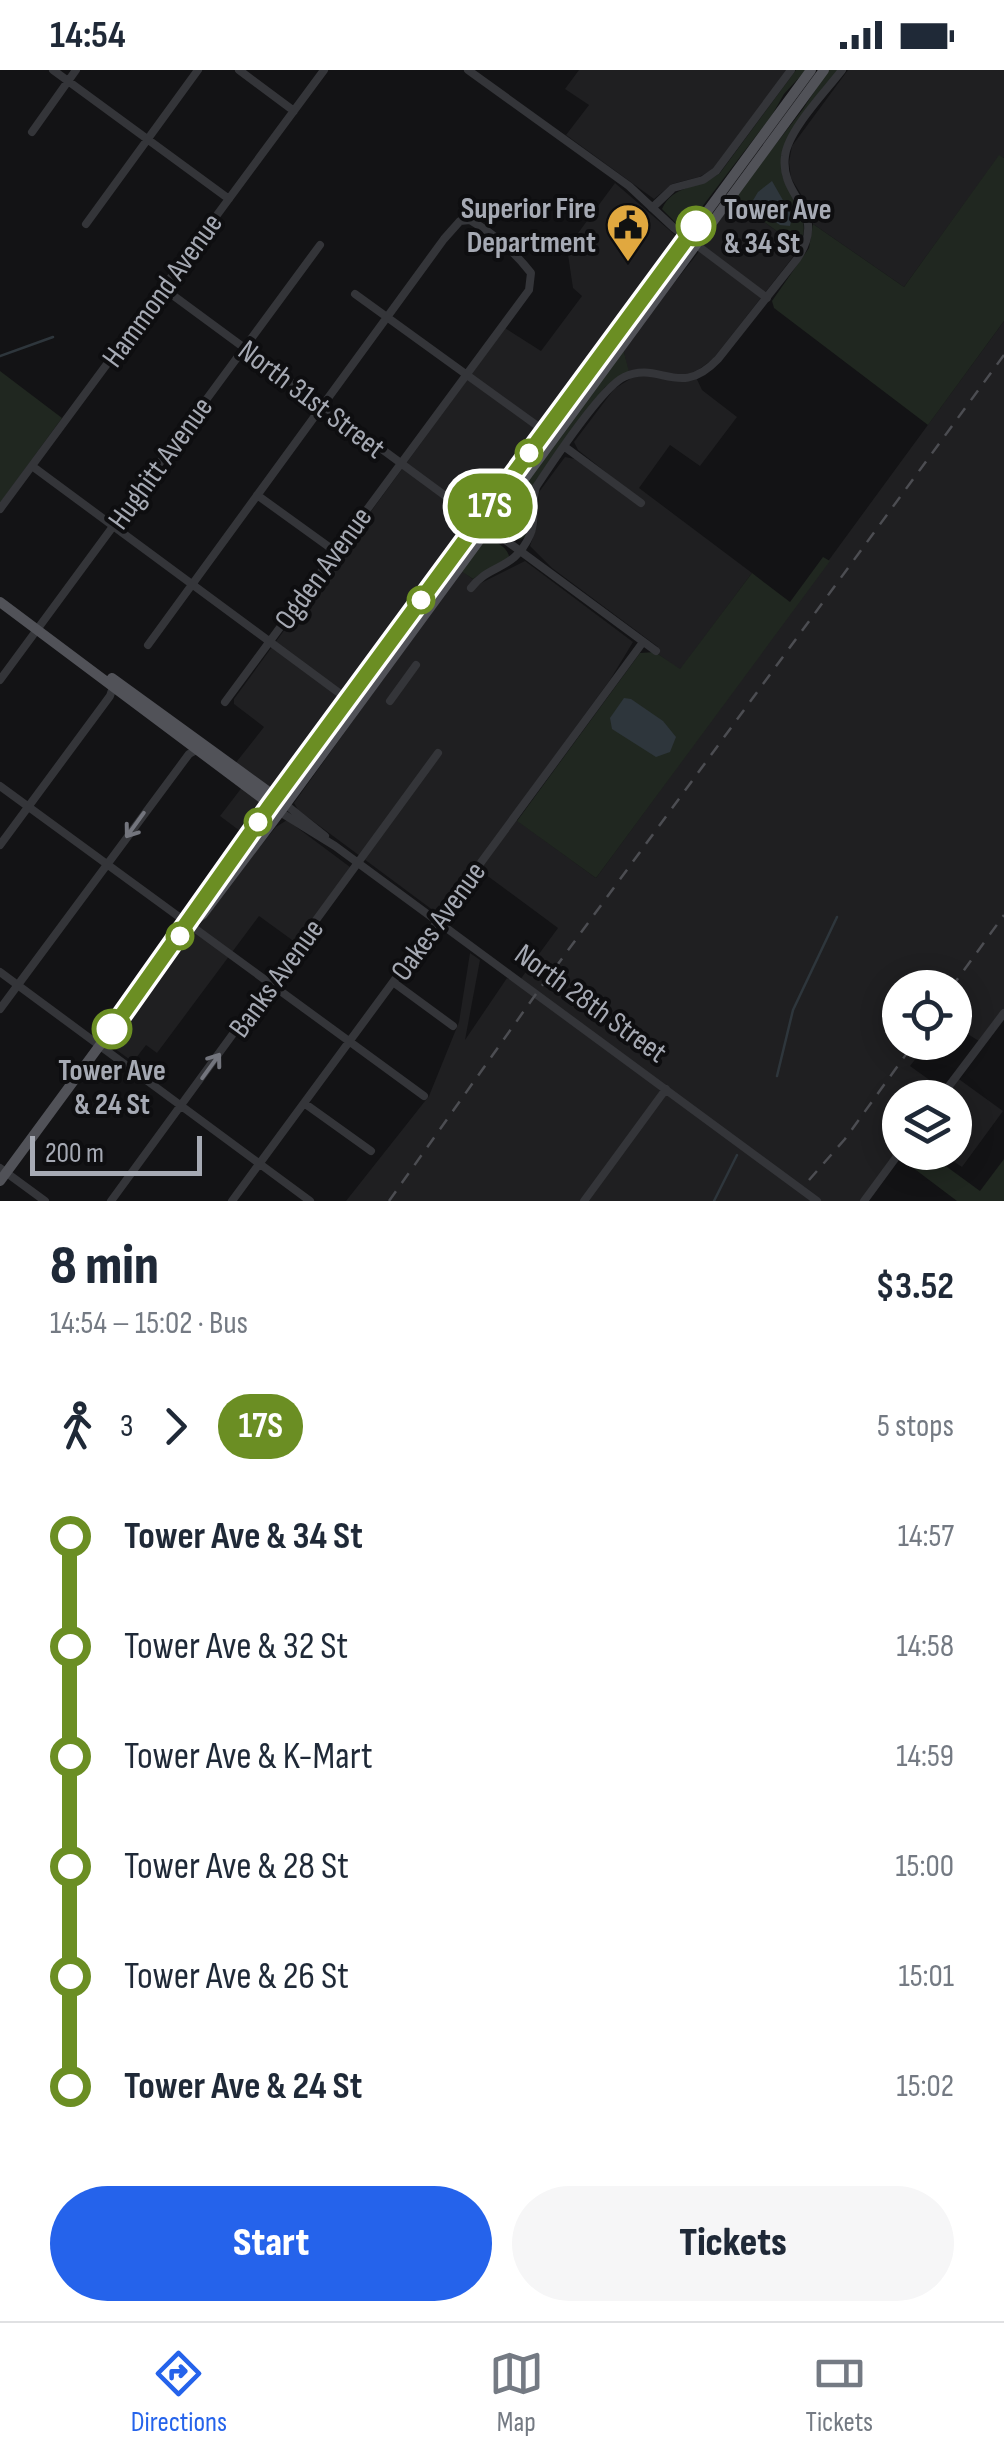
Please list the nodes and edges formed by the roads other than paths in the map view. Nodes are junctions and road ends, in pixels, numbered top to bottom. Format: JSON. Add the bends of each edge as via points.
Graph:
{"nodes":[{"id":1,"x":53,"y":70,"type":"edge"},
{"id":2,"x":76,"y":70,"type":"edge"},
{"id":3,"x":198,"y":70,"type":"edge"},
{"id":4,"x":239,"y":70,"type":"edge"},
{"id":5,"x":324,"y":70,"type":"edge"},
{"id":6,"x":468,"y":70,"type":"edge"},
{"id":7,"x":792,"y":70,"type":"edge"},
{"id":8,"x":811,"y":70,"type":"edge"},
{"id":9,"x":824,"y":70,"type":"edge"},
{"id":10,"x":842,"y":70,"type":"edge"},
{"id":11,"x":68,"y":81,"type":"junction"},
{"id":12,"x":294,"y":110,"type":"junction"},
{"id":13,"x":32,"y":132,"type":"dead end"},
{"id":14,"x":148,"y":140,"type":"junction"},
{"id":15,"x":228,"y":200,"type":"junction"},
{"id":16,"x":652,"y":208,"type":"junction"},
{"id":17,"x":86,"y":224,"type":"dead end"},
{"id":18,"x":692,"y":242,"type":"junction"},
{"id":19,"x":320,"y":245,"type":"dead end"},
{"id":20,"x":163,"y":288,"type":"junction"},
{"id":21,"x":355,"y":294,"type":"dead end"},
{"id":22,"x":767,"y":298,"type":"junction"},
{"id":23,"x":388,"y":316,"type":"junction"},
{"id":24,"x":244,"y":348,"type":"junction"},
{"id":25,"x":466,"y":374,"type":"junction"},
{"id":26,"x":322,"y":406,"type":"junction"},
{"id":27,"x":549,"y":434,"type":"junction"},
{"id":28,"x":565,"y":447,"type":"junction"},
{"id":29,"x":399,"y":463,"type":"junction"},
{"id":30,"x":32,"y":466,"type":"junction"},
{"id":31,"x":257,"y":495,"type":"junction"},
{"id":32,"x":642,"y":503,"type":"dead end"},
{"id":33,"x":0,"y":509,"type":"edge"},
{"id":34,"x":483,"y":524,"type":"junction"},
{"id":35,"x":113,"y":526,"type":"junction"},
{"id":36,"x":520,"y":551,"type":"junction"},
{"id":37,"x":336,"y":552,"type":"junction"},
{"id":38,"x":192,"y":583,"type":"junction"},
{"id":39,"x":471,"y":588,"type":"dead end"},
{"id":40,"x":0,"y":602,"type":"edge"},
{"id":41,"x":38,"y":629,"type":"junction"},
{"id":42,"x":270,"y":641,"type":"junction"},
{"id":43,"x":643,"y":642,"type":"junction"},
{"id":44,"x":148,"y":644,"type":"dead end"},
{"id":45,"x":656,"y":651,"type":"dead end"},
{"id":46,"x":416,"y":665,"type":"dead end"},
{"id":47,"x":0,"y":680,"type":"edge"},
{"id":48,"x":114,"y":684,"type":"junction"},
{"id":49,"x":390,"y":701,"type":"dead end"},
{"id":50,"x":226,"y":702,"type":"dead end"},
{"id":51,"x":352,"y":702,"type":"junction"},
{"id":52,"x":195,"y":749,"type":"junction"},
{"id":53,"x":438,"y":753,"type":"dead end"},
{"id":54,"x":231,"y":766,"type":"junction"},
{"id":55,"x":0,"y":786,"type":"edge"},
{"id":56,"x":278,"y":804,"type":"junction"},
{"id":57,"x":28,"y":807,"type":"junction"},
{"id":58,"x":0,"y":845,"type":"edge"},
{"id":59,"x":107,"y":864,"type":"junction"},
{"id":60,"x":360,"y":864,"type":"junction"},
{"id":61,"x":438,"y":922,"type":"junction"},
{"id":62,"x":189,"y":924,"type":"junction"},
{"id":63,"x":0,"y":972,"type":"edge"},
{"id":64,"x":394,"y":982,"type":"junction"},
{"id":65,"x":271,"y":984,"type":"junction"},
{"id":66,"x":18,"y":985,"type":"junction"},
{"id":67,"x":0,"y":1009,"type":"edge"},
{"id":68,"x":1004,"y":1013,"type":"edge"},
{"id":69,"x":453,"y":1026,"type":"dead end"},
{"id":70,"x":349,"y":1042,"type":"junction"},
{"id":71,"x":100,"y":1045,"type":"junction"},
{"id":72,"x":954,"y":1080,"type":"edge"},
{"id":73,"x":666,"y":1089,"type":"junction"},
{"id":74,"x":424,"y":1096,"type":"dead end"},
{"id":75,"x":304,"y":1103,"type":"junction"},
{"id":76,"x":182,"y":1105,"type":"junction"},
{"id":77,"x":371,"y":1151,"type":"dead end"},
{"id":78,"x":260,"y":1164,"type":"junction"},
{"id":79,"x":887,"y":1170,"type":"edge"},
{"id":80,"x":2,"y":1174,"type":"edge"},
{"id":81,"x":45,"y":1201,"type":"edge"},
{"id":82,"x":112,"y":1201,"type":"edge"},
{"id":83,"x":232,"y":1201,"type":"edge"},
{"id":84,"x":310,"y":1201,"type":"edge"},
{"id":85,"x":584,"y":1201,"type":"edge"},
{"id":86,"x":817,"y":1201,"type":"edge"},
{"id":87,"x":864,"y":1201,"type":"edge"}],
"edges":[{"from":1,"to":11,"type":"street"},
{"from":2,"to":11,"type":"street"},
{"from":3,"to":14,"type":"street"},
{"from":4,"to":12,"type":"street"},
{"from":5,"to":12,"type":"street","name":"Hammond Avenue"},
{"from":6,"to":16,"type":"street"},
{"from":7,"to":16,"type":"street","via":[[714,173],[672,188]]},
{"from":8,"to":18,"type":"main road"},
{"from":9,"to":18,"type":"main road"},
{"from":10,"to":22,"type":"street","via":[[786,148],[787,180],[806,210],[810,232]]},
{"from":11,"to":13,"type":"street"},
{"from":11,"to":14,"type":"street"},
{"from":12,"to":15,"type":"street","name":"Hammond Avenue"},
{"from":14,"to":15,"type":"street"},
{"from":14,"to":17,"type":"street"},
{"from":15,"to":20,"type":"street","name":"Hammond Avenue"},
{"from":16,"to":18,"type":"street"},
{"from":18,"to":22,"type":"street"},
{"from":18,"to":27,"type":"main road"},
{"from":19,"to":24,"type":"street","name":"Hughitt Avenue"},
{"from":20,"to":24,"type":"street","name":"North 31st Street"},
{"from":20,"to":30,"type":"street","name":"Hammond Avenue"},
{"from":21,"to":23,"type":"street"},
{"from":22,"to":28,"type":"street","via":[[702,373],[672,379],[640,373],[615,383]]},
{"from":23,"to":25,"type":"street"},
{"from":23,"to":25,"type":"street","name":"Ogden Avenue","via":[[460,221],[479,225],[531,273],[528,290]]},
{"from":23,"to":26,"type":"street"},
{"from":24,"to":26,"type":"street","name":"North 31st Street"},
{"from":24,"to":35,"type":"street","name":"Hughitt Avenue"},
{"from":25,"to":27,"type":"street"},
{"from":25,"to":29,"type":"street","name":"Ogden Avenue"},
{"from":26,"to":29,"type":"street","name":"North 31st Street"},
{"from":26,"to":31,"type":"street"},
{"from":27,"to":34,"type":"main road"},
{"from":28,"to":32,"type":"street"},
{"from":28,"to":36,"type":"street","via":[[536,487],[532,531]]},
{"from":29,"to":34,"type":"street","name":"North 31st Street"},
{"from":29,"to":37,"type":"street","name":"Ogden Avenue"},
{"from":30,"to":33,"type":"street","name":"Hammond Avenue"},
{"from":30,"to":35,"type":"street"},
{"from":31,"to":37,"type":"street"},
{"from":31,"to":38,"type":"street"},
{"from":34,"to":36,"type":"street","name":"North 31st Street"},
{"from":34,"to":51,"type":"main road"},
{"from":35,"to":38,"type":"street"},
{"from":35,"to":41,"type":"street","name":"Hughitt Avenue"},
{"from":36,"to":39,"type":"street"},
{"from":36,"to":43,"type":"street","name":"North 31st Street"},
{"from":37,"to":42,"type":"street","name":"Ogden Avenue"},
{"from":38,"to":42,"type":"street"},
{"from":38,"to":44,"type":"street"},
{"from":40,"to":41,"type":"main road","name":"North 28th Street"},
{"from":41,"to":47,"type":"street","name":"Hughitt Avenue"},
{"from":41,"to":48,"type":"main road","name":"North 28th Street"},
{"from":42,"to":50,"type":"street","name":"Ogden Avenue"},
{"from":42,"to":51,"type":"street"},
{"from":43,"to":45,"type":"street","name":"North 31st Street"},
{"from":43,"to":61,"type":"street","name":"Oakes Avenue"},
{"from":46,"to":49,"type":"street"},
{"from":48,"to":52,"type":"main road","name":"North 28th Street"},
{"from":48,"to":54,"type":"main road","name":"North 28th Street"},
{"from":48,"to":57,"type":"street"},
{"from":51,"to":56,"type":"main road"},
{"from":52,"to":54,"type":"street"},
{"from":52,"to":56,"type":"main road","name":"North 28th Street"},
{"from":52,"to":59,"type":"street","one_way":true},
{"from":53,"to":60,"type":"street","name":"Banks Avenue"},
{"from":54,"to":56,"type":"main road","name":"North 28th Street"},
{"from":55,"to":57,"type":"street"},
{"from":56,"to":60,"type":"street","name":"North 28th Street"},
{"from":56,"to":62,"type":"main road","via":[[203,914]]},
{"from":57,"to":58,"type":"street"},
{"from":57,"to":59,"type":"street"},
{"from":59,"to":62,"type":"street"},
{"from":59,"to":66,"type":"street"},
{"from":60,"to":61,"type":"street","name":"North 28th Street"},
{"from":60,"to":65,"type":"street","name":"Banks Avenue"},
{"from":61,"to":64,"type":"street","name":"Oakes Avenue"},
{"from":61,"to":73,"type":"street","name":"North 28th Street"},
{"from":62,"to":65,"type":"street"},
{"from":62,"to":71,"type":"main road"},
{"from":63,"to":66,"type":"street"},
{"from":64,"to":69,"type":"street"},
{"from":64,"to":70,"type":"street","name":"Oakes Avenue"},
{"from":65,"to":70,"type":"street"},
{"from":76,"to":65,"type":"street","name":"Banks Avenue","one_way":true},
{"from":66,"to":67,"type":"street"},
{"from":66,"to":71,"type":"street"},
{"from":68,"to":72,"type":"street"},
{"from":70,"to":74,"type":"street"},
{"from":70,"to":75,"type":"street","name":"Oakes Avenue"},
{"from":71,"to":76,"type":"street"},
{"from":71,"to":80,"type":"main road"},
{"from":73,"to":85,"type":"street"},
{"from":73,"to":86,"type":"street","name":"North 28th Street"},
{"from":75,"to":77,"type":"street"},
{"from":75,"to":78,"type":"street","name":"Oakes Avenue"},
{"from":76,"to":78,"type":"street"},
{"from":76,"to":82,"type":"street","name":"Banks Avenue"},
{"from":78,"to":83,"type":"street","name":"Oakes Avenue"},
{"from":78,"to":84,"type":"street"},
{"from":79,"to":87,"type":"street"},
{"from":80,"to":81,"type":"street"}]}
